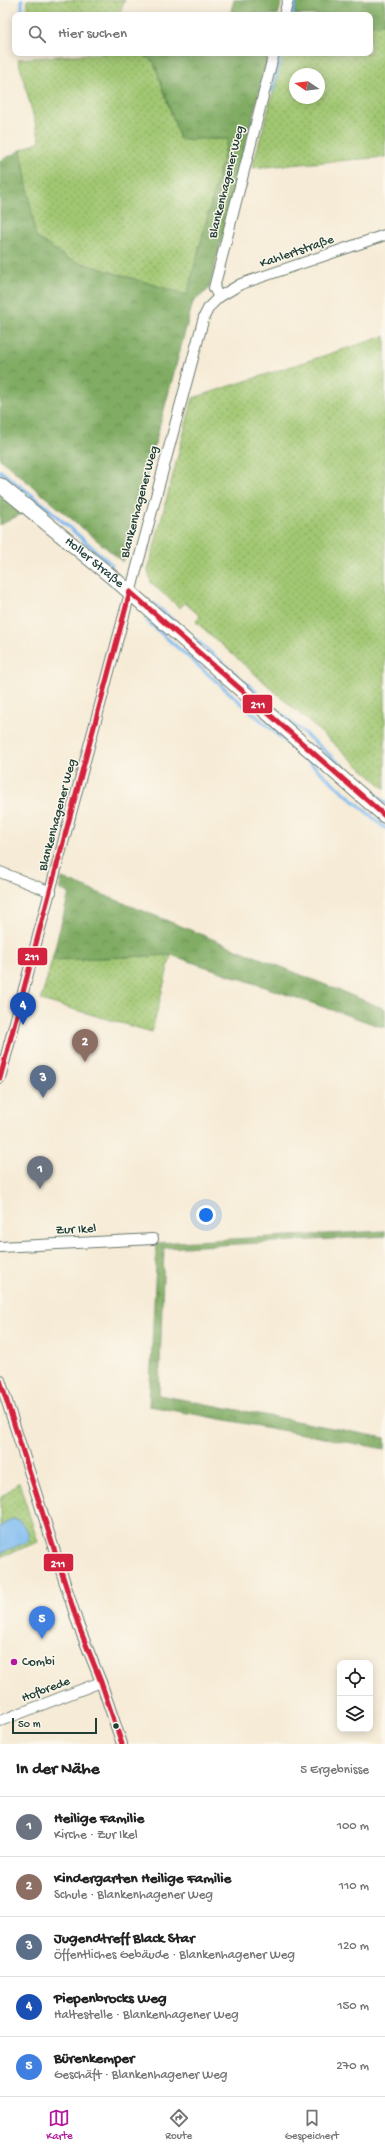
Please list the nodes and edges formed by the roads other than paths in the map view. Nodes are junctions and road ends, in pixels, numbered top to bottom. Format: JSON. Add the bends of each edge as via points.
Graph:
{"nodes":[{"id":1,"x":288,"y":0,"type":"edge"},
{"id":2,"x":285,"y":12,"type":"edge"},
{"id":3,"x":273,"y":56,"type":"edge"},
{"id":4,"x":385,"y":235,"type":"edge"},
{"id":5,"x":219,"y":297,"type":"junction"},
{"id":6,"x":0,"y":485,"type":"edge"},
{"id":7,"x":130,"y":592,"type":"junction"},
{"id":8,"x":385,"y":816,"type":"edge"},
{"id":9,"x":0,"y":872,"type":"edge"},
{"id":10,"x":51,"y":892,"type":"junction"},
{"id":11,"x":0,"y":1078,"type":"edge"},
{"id":12,"x":153,"y":1239,"type":"dead end"},
{"id":13,"x":0,"y":1247,"type":"edge"},
{"id":14,"x":0,"y":1380,"type":"edge"},
{"id":15,"x":101,"y":1682,"type":"junction"},
{"id":16,"x":0,"y":1722,"type":"edge"},
{"id":17,"x":122,"y":1744,"type":"edge"}],
"edges":[{"from":1,"to":2,"type":"street"},
{"from":3,"to":5,"type":"street","name":"Blankenhagener Weg","via":[[214,288]]},
{"from":4,"to":5,"type":"street","name":"Kahlertstraße","via":[[241,284]]},
{"from":5,"to":7,"type":"street","name":"Blankenhagener Weg","via":[[204,317]]},
{"from":6,"to":7,"type":"street","name":"Holler Straße"},
{"from":7,"to":8,"type":"street","name":"Holler Straße"},
{"from":7,"to":10,"type":"street","name":"Blankenhagener Weg"},
{"from":9,"to":10,"type":"street"},
{"from":10,"to":11,"type":"street","name":"Blankenhagener Weg"},
{"from":12,"to":13,"type":"street","name":"Zur Ikel"},
{"from":14,"to":15,"type":"street","via":[[79,1628]]},
{"from":15,"to":16,"type":"street","name":"Hofbrede"},
{"from":15,"to":17,"type":"street"}]}
